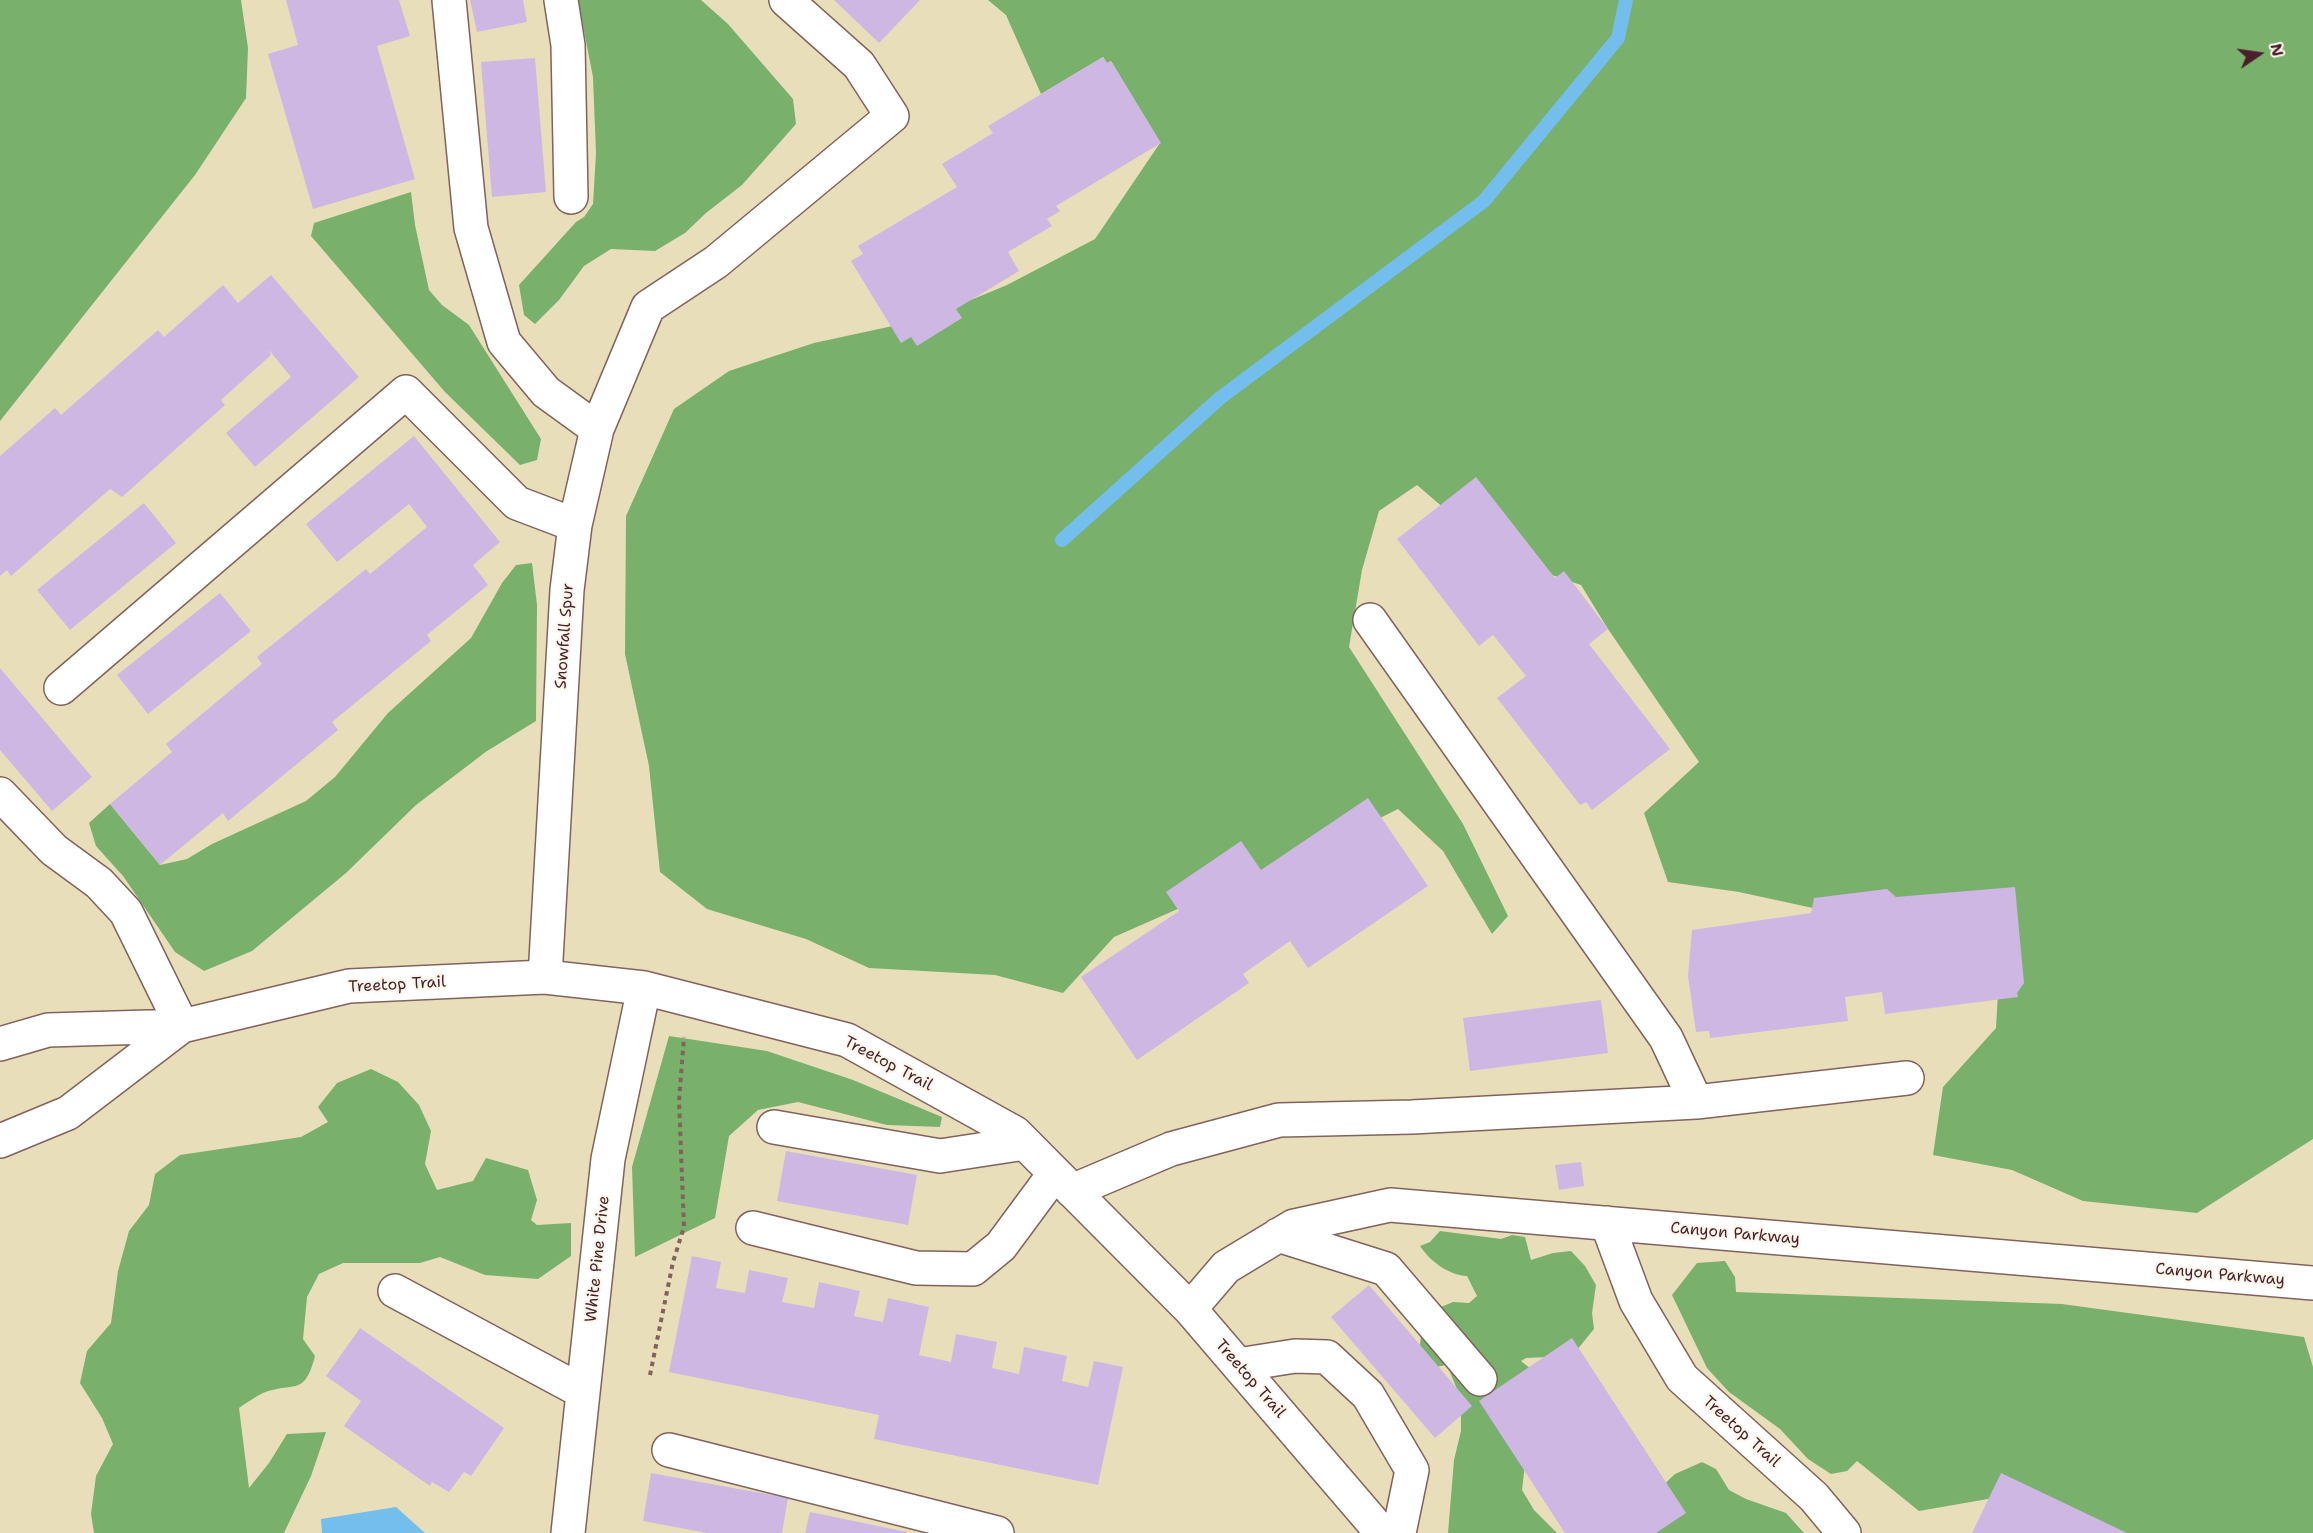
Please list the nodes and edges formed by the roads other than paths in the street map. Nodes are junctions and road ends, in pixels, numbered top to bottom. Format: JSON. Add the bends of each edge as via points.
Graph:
{"nodes":[{"id":1,"x":449,"y":0,"type":"edge"},
{"id":2,"x":561,"y":0,"type":"edge"},
{"id":3,"x":786,"y":0,"type":"edge"},
{"id":4,"x":571,"y":197,"type":"dead end"},
{"id":5,"x":597,"y":429,"type":"junction"},
{"id":6,"x":575,"y":525,"type":"junction"},
{"id":7,"x":1370,"y":620,"type":"dead end"},
{"id":8,"x":61,"y":688,"type":"dead end"},
{"id":9,"x":0,"y":794,"type":"edge"},
{"id":10,"x":545,"y":977,"type":"junction"},
{"id":11,"x":644,"y":988,"type":"junction"},
{"id":12,"x":182,"y":1026,"type":"junction"},
{"id":13,"x":0,"y":1044,"type":"edge"},
{"id":14,"x":1907,"y":1078,"type":"dead end"},
{"id":15,"x":1696,"y":1102,"type":"junction"},
{"id":16,"x":774,"y":1127,"type":"dead end"},
{"id":17,"x":0,"y":1141,"type":"edge"},
{"id":18,"x":1025,"y":1143,"type":"junction"},
{"id":19,"x":1063,"y":1182,"type":"junction"},
{"id":20,"x":1607,"y":1223,"type":"junction"},
{"id":21,"x":753,"y":1228,"type":"dead end"},
{"id":22,"x":1278,"y":1235,"type":"junction"},
{"id":23,"x":2313,"y":1283,"type":"edge"},
{"id":24,"x":395,"y":1291,"type":"dead end"},
{"id":25,"x":1190,"y":1309,"type":"junction"},
{"id":26,"x":1239,"y":1365,"type":"junction"},
{"id":27,"x":1480,"y":1379,"type":"dead end"},
{"id":28,"x":583,"y":1392,"type":"junction"},
{"id":29,"x":669,"y":1450,"type":"dead end"},
{"id":30,"x":568,"y":1533,"type":"edge"},
{"id":31,"x":997,"y":1533,"type":"edge"},
{"id":32,"x":1382,"y":1533,"type":"edge"},
{"id":33,"x":1399,"y":1533,"type":"edge"},
{"id":34,"x":1844,"y":1533,"type":"edge"}],
"edges":[{"from":1,"to":5,"type":"street","via":[[471,228],[504,342],[546,392]]},
{"from":2,"to":4,"type":"street","via":[[568,45]]},
{"from":3,"to":5,"type":"street","name":"Snowfall Spur","via":[[859,65],[892,116],[716,262],[648,307]]},
{"from":5,"to":6,"type":"street","name":"Snowfall Spur"},
{"from":6,"to":8,"type":"street","via":[[518,503],[406,392]]},
{"from":6,"to":10,"type":"street","name":"Snowfall Spur","via":[[567,590]]},
{"from":7,"to":15,"type":"street","via":[[1666,1038]]},
{"from":9,"to":12,"type":"street","via":[[54,850],[99,883],[126,912]]},
{"from":10,"to":11,"type":"street","name":"Treetop Trail"},
{"from":10,"to":12,"type":"street","name":"Treetop Trail","via":[[349,986]]},
{"from":11,"to":18,"type":"street","name":"Treetop Trail","via":[[847,1040],[1015,1133]]},
{"from":11,"to":28,"type":"street","name":"White Pine Drive","via":[[608,1158]]},
{"from":12,"to":13,"type":"street","name":"Treetop Trail","via":[[48,1030]]},
{"from":12,"to":17,"type":"street","name":"Treetop Trail","via":[[68,1113]]},
{"from":14,"to":15,"type":"street"},
{"from":15,"to":19,"type":"street","via":[[1279,1120]]},
{"from":16,"to":18,"type":"street","via":[[940,1156]]},
{"from":18,"to":19,"type":"street","name":"Treetop Trail"},
{"from":19,"to":21,"type":"street","via":[[1001,1246],[972,1269],[916,1268]]},
{"from":19,"to":25,"type":"street","name":"Treetop Trail"},
{"from":20,"to":22,"type":"street","name":"Canyon Parkway","via":[[1390,1205],[1294,1226]]},
{"from":20,"to":23,"type":"street","name":"Canyon Parkway"},
{"from":20,"to":34,"type":"street","name":"Treetop Trail","via":[[1636,1301],[1682,1378],[1814,1497]]},
{"from":22,"to":25,"type":"street","name":"Canyon Parkway","via":[[1226,1267]]},
{"from":22,"to":27,"type":"street","via":[[1386,1269]]},
{"from":24,"to":28,"type":"street"},
{"from":25,"to":26,"type":"street","name":"Treetop Trail"},
{"from":26,"to":32,"type":"street","name":"Treetop Trail"},
{"from":26,"to":33,"type":"street","via":[[1295,1356],[1327,1357],[1368,1395],[1412,1470]]},
{"from":28,"to":30,"type":"street","name":"White Pine Drive"},
{"from":29,"to":31,"type":"street"}]}
